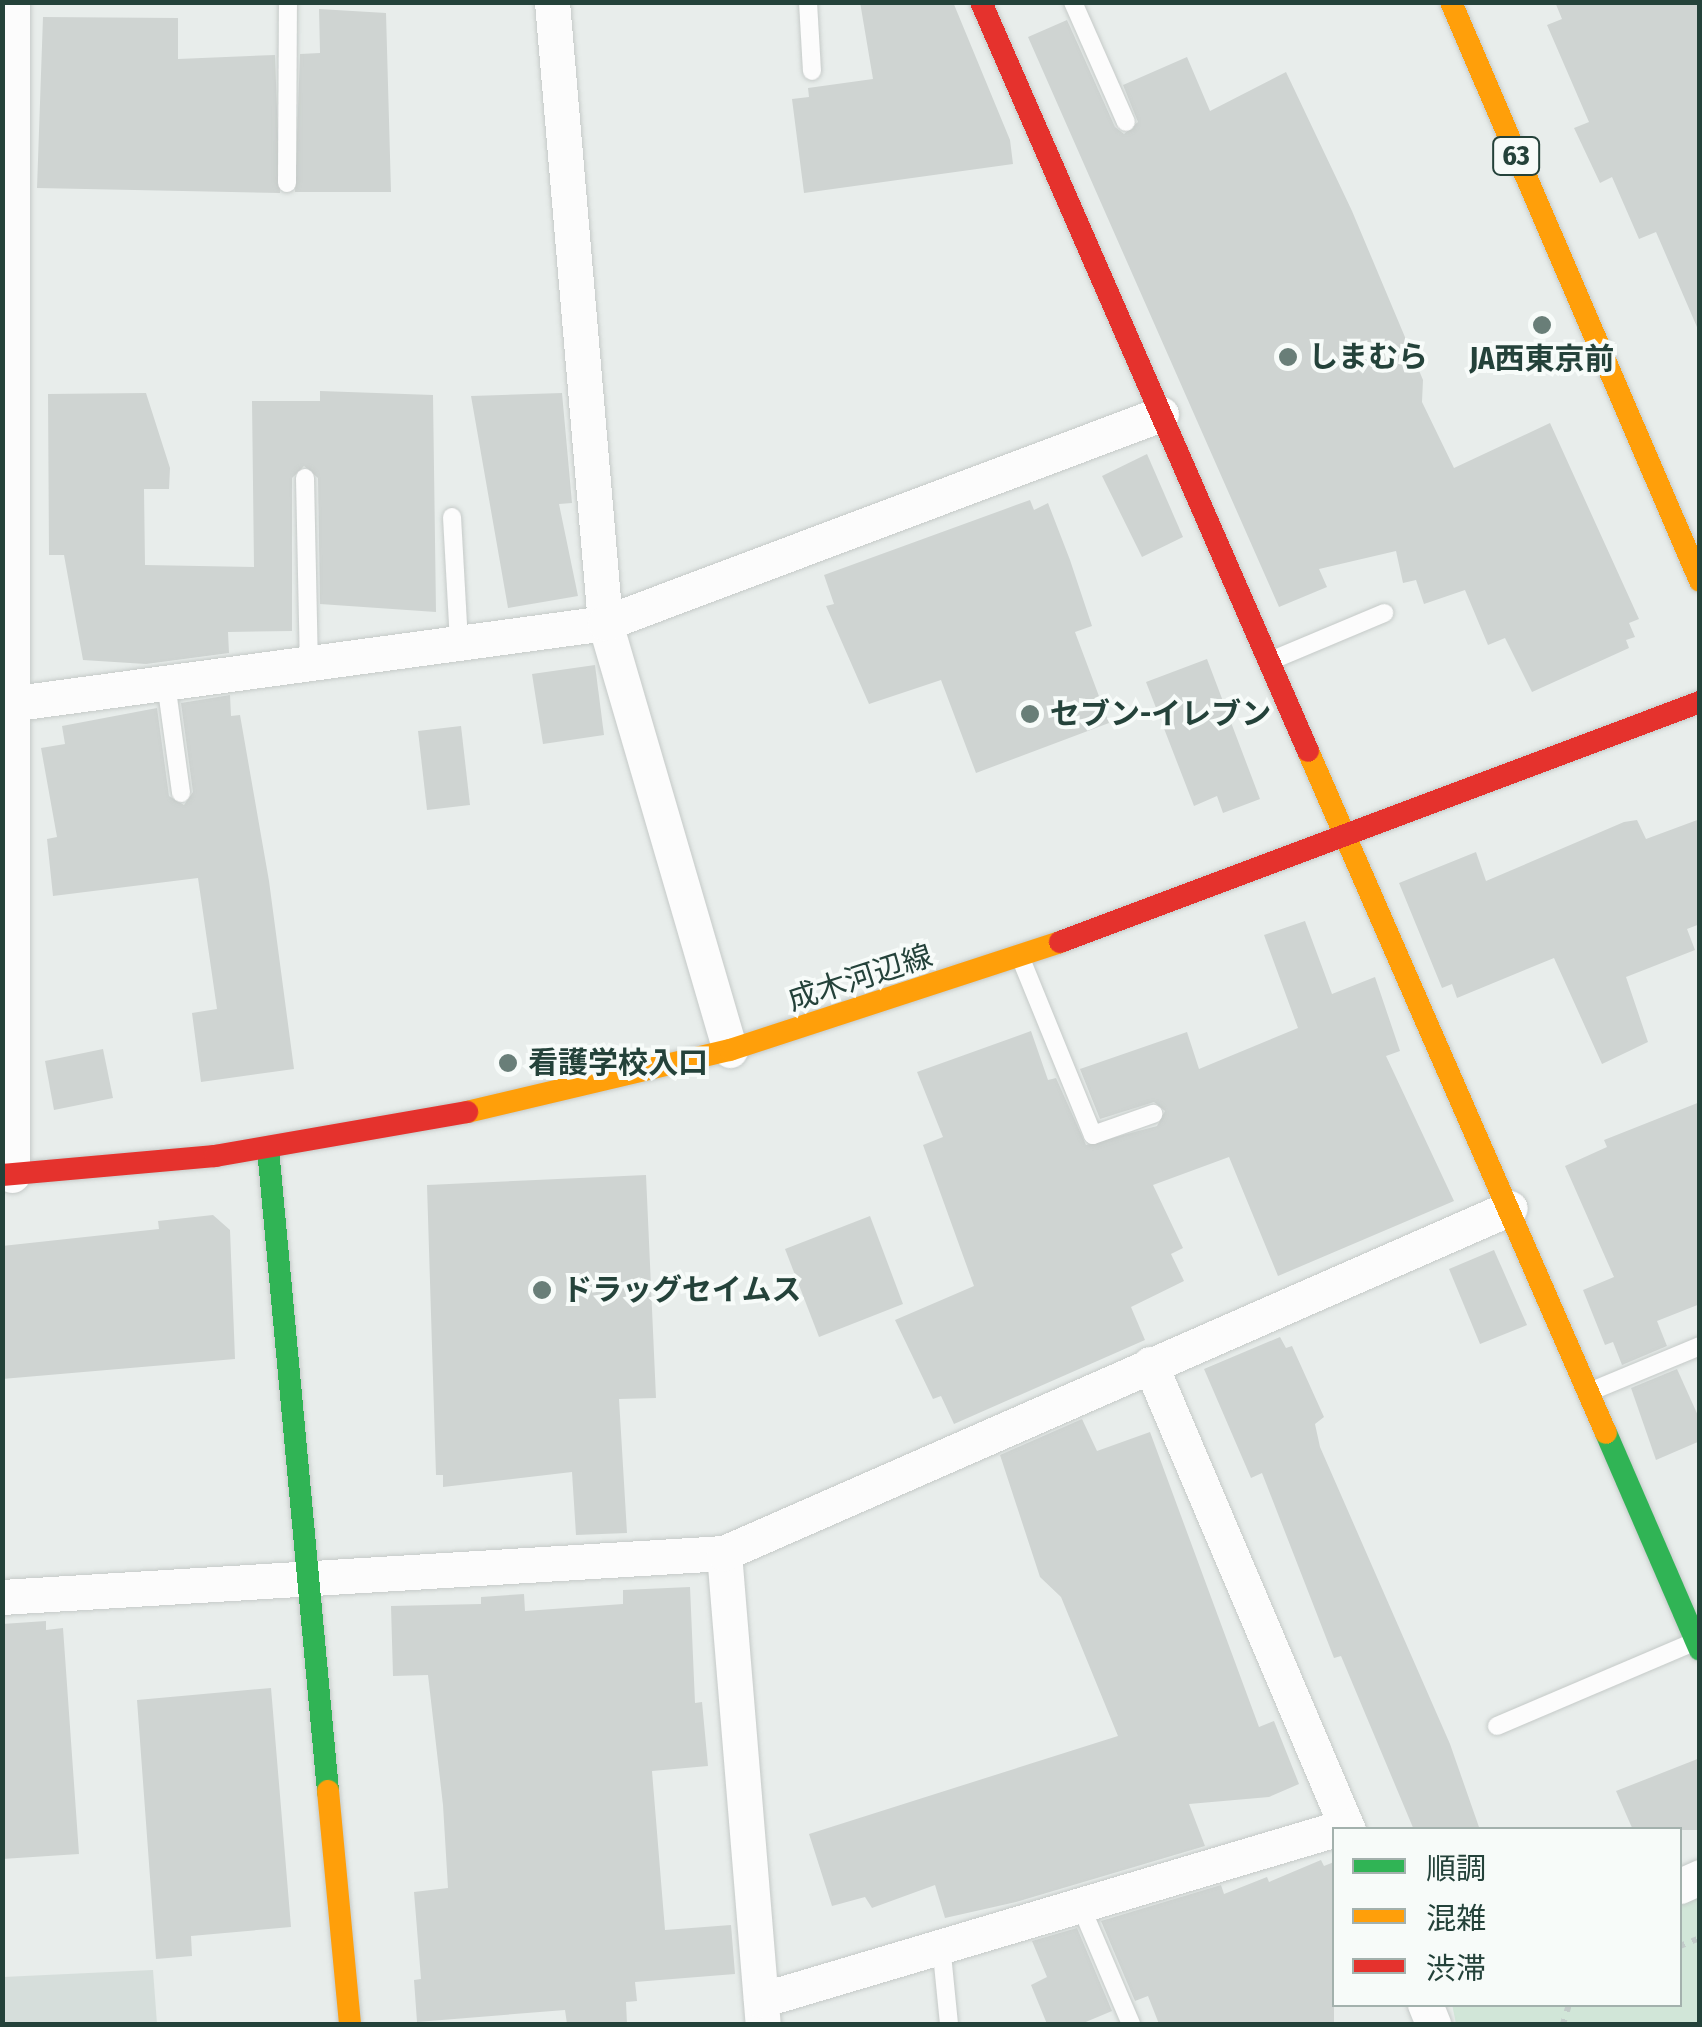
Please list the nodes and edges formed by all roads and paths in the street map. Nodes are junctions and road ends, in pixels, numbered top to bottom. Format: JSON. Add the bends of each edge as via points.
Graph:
{"nodes":[{"id":1,"x":12,"y":2,"type":"edge"},
{"id":2,"x":288,"y":2,"type":"edge"},
{"id":3,"x":552,"y":2,"type":"edge"},
{"id":4,"x":808,"y":2,"type":"edge"},
{"id":5,"x":981,"y":2,"type":"edge"},
{"id":6,"x":1073,"y":2,"type":"edge"},
{"id":7,"x":1451,"y":2,"type":"edge"},
{"id":8,"x":812,"y":71,"type":"dead end"},
{"id":9,"x":1126,"y":122,"type":"dead end"},
{"id":10,"x":287,"y":183,"type":"dead end"},
{"id":11,"x":1161,"y":414,"type":"junction"},
{"id":12,"x":306,"y":478,"type":"dead end"},
{"id":13,"x":452,"y":517,"type":"dead end"},
{"id":14,"x":1700,"y":581,"type":"edge"},
{"id":15,"x":1384,"y":612,"type":"dead end"},
{"id":16,"x":604,"y":623,"type":"junction"},
{"id":17,"x":459,"y":643,"type":"junction"},
{"id":18,"x":1270,"y":662,"type":"junction"},
{"id":19,"x":308,"y":664,"type":"junction"},
{"id":20,"x":166,"y":683,"type":"junction"},
{"id":21,"x":1700,"y":702,"type":"edge"},
{"id":22,"x":7,"y":704,"type":"edge"},
{"id":23,"x":181,"y":793,"type":"dead end"},
{"id":24,"x":1346,"y":834,"type":"junction"},
{"id":25,"x":1020,"y":957,"type":"junction"},
{"id":26,"x":730,"y":1050,"type":"junction"},
{"id":27,"x":1153,"y":1114,"type":"dead end"},
{"id":28,"x":268,"y":1149,"type":"junction"},
{"id":29,"x":7,"y":1175,"type":"edge"},
{"id":30,"x":1510,"y":1208,"type":"junction"},
{"id":31,"x":1700,"y":1346,"type":"edge"},
{"id":32,"x":1150,"y":1364,"type":"junction"},
{"id":33,"x":1589,"y":1392,"type":"junction"},
{"id":34,"x":724,"y":1553,"type":"junction"},
{"id":35,"x":308,"y":1578,"type":"junction"},
{"id":36,"x":2,"y":1597,"type":"edge"},
{"id":37,"x":1698,"y":1646,"type":"edge"},
{"id":38,"x":1497,"y":1726,"type":"dead end"},
{"id":39,"x":1347,"y":1827,"type":"edge"},
{"id":40,"x":1332,"y":1832,"type":"edge"},
{"id":41,"x":1078,"y":1901,"type":"junction"},
{"id":42,"x":941,"y":1944,"type":"junction"},
{"id":43,"x":762,"y":2012,"type":"edge"},
{"id":44,"x":350,"y":2024,"type":"edge"},
{"id":45,"x":949,"y":2024,"type":"edge"},
{"id":46,"x":1131,"y":2024,"type":"edge"}],
"edges":[{"from":1,"to":22,"type":"street"},
{"from":2,"to":10,"type":"lane"},
{"from":3,"to":16,"type":"street"},
{"from":4,"to":8,"type":"lane"},
{"from":5,"to":11,"type":"street"},
{"from":6,"to":9,"type":"lane"},
{"from":7,"to":14,"type":"street","number":"63"},
{"from":11,"to":16,"type":"street"},
{"from":11,"to":18,"type":"street"},
{"from":12,"to":19,"type":"lane"},
{"from":13,"to":17,"type":"lane"},
{"from":15,"to":18,"type":"lane"},
{"from":16,"to":17,"type":"street"},
{"from":16,"to":26,"type":"street"},
{"from":17,"to":19,"type":"street"},
{"from":18,"to":24,"type":"street"},
{"from":19,"to":20,"type":"street"},
{"from":20,"to":22,"type":"street"},
{"from":20,"to":23,"type":"lane"},
{"from":21,"to":24,"type":"street","name":"成木河辺線"},
{"from":22,"to":29,"type":"street"},
{"from":24,"to":25,"type":"street","name":"成木河辺線"},
{"from":24,"to":30,"type":"street"},
{"from":25,"to":26,"type":"street","name":"成木河辺線"},
{"from":25,"to":27,"type":"lane","via":[[1093,1135]]},
{"from":26,"to":28,"type":"street","name":"成木河辺線","via":[[496,1110]]},
{"from":28,"to":29,"type":"street","name":"成木河辺線"},
{"from":28,"to":35,"type":"street"},
{"from":30,"to":32,"type":"street"},
{"from":30,"to":33,"type":"street"},
{"from":31,"to":33,"type":"lane"},
{"from":32,"to":34,"type":"street"},
{"from":32,"to":39,"type":"street"},
{"from":33,"to":37,"type":"street"},
{"from":34,"to":35,"type":"street"},
{"from":34,"to":43,"type":"street"},
{"from":35,"to":36,"type":"street"},
{"from":35,"to":44,"type":"street"},
{"from":37,"to":38,"type":"lane"},
{"from":40,"to":41,"type":"street"},
{"from":41,"to":42,"type":"street"},
{"from":41,"to":46,"type":"lane"},
{"from":42,"to":43,"type":"street"},
{"from":42,"to":45,"type":"lane"}]}
